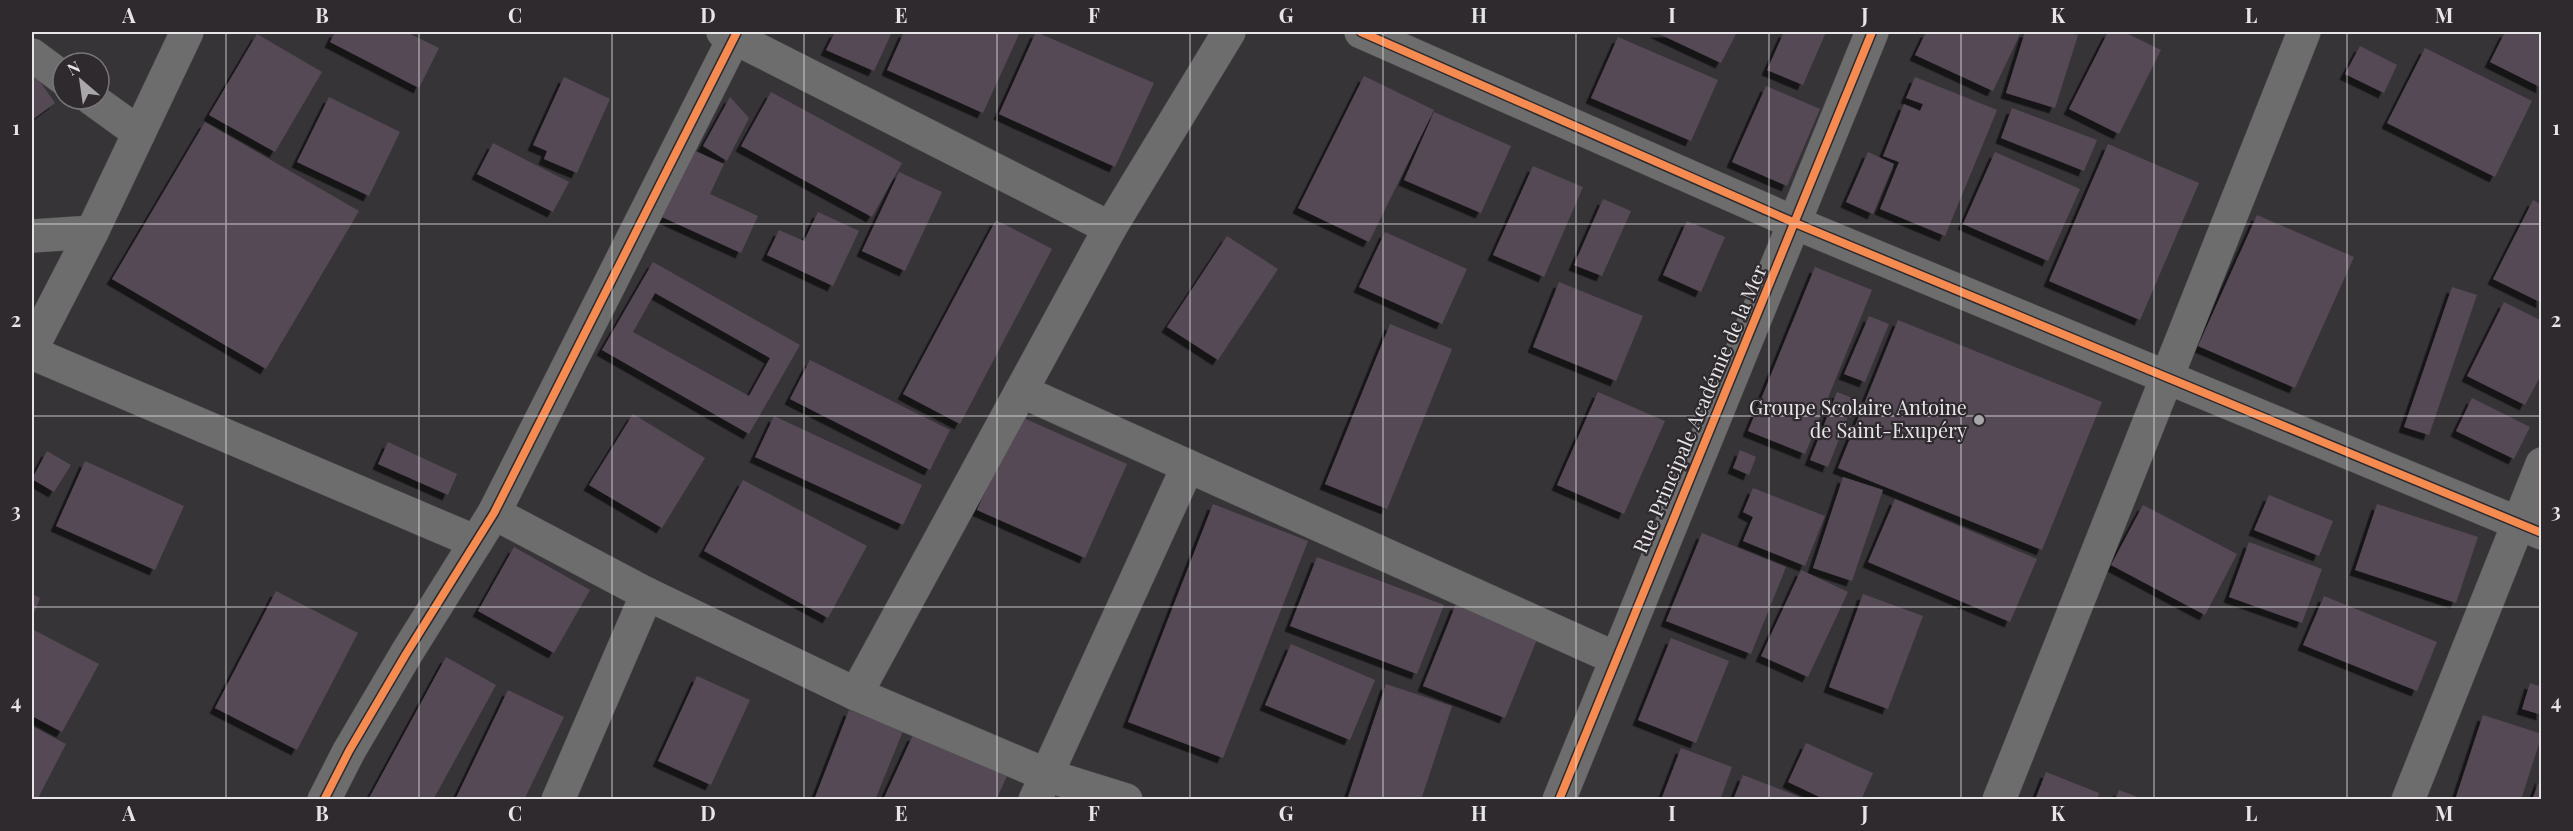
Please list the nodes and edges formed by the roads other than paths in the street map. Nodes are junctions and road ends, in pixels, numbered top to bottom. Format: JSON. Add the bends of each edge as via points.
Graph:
{"nodes":[{"id":1,"x":187,"y":32,"type":"edge"},
{"id":2,"x":1229,"y":32,"type":"edge"},
{"id":3,"x":1361,"y":32,"type":"edge"},
{"id":4,"x":1872,"y":32,"type":"edge"},
{"id":5,"x":2304,"y":32,"type":"edge"},
{"id":6,"x":732,"y":34,"type":"edge"},
{"id":7,"x":32,"y":55,"type":"edge"},
{"id":8,"x":51,"y":69,"type":"edge"},
{"id":9,"x":109,"y":111,"type":"edge"},
{"id":10,"x":139,"y":133,"type":"junction"},
{"id":11,"x":1795,"y":223,"type":"junction"},
{"id":12,"x":1110,"y":228,"type":"junction"},
{"id":13,"x":92,"y":232,"type":"junction"},
{"id":14,"x":32,"y":236,"type":"edge"},
{"id":15,"x":32,"y":348,"type":"edge"},
{"id":16,"x":32,"y":353,"type":"edge"},
{"id":17,"x":2166,"y":378,"type":"junction"},
{"id":18,"x":1021,"y":392,"type":"junction"},
{"id":19,"x":2541,"y":464,"type":"edge"},
{"id":20,"x":1188,"y":466,"type":"junction"},
{"id":21,"x":494,"y":513,"type":"junction"},
{"id":22,"x":2529,"y":529,"type":"edge"},
{"id":23,"x":476,"y":542,"type":"junction"},
{"id":24,"x":647,"y":594,"type":"junction"},
{"id":25,"x":1615,"y":658,"type":"junction"},
{"id":26,"x":856,"y":694,"type":"junction"},
{"id":27,"x":1040,"y":787,"type":"edge"},
{"id":28,"x":324,"y":800,"type":"edge"},
{"id":29,"x":558,"y":800,"type":"edge"},
{"id":30,"x":1126,"y":800,"type":"edge"},
{"id":31,"x":1559,"y":800,"type":"edge"},
{"id":32,"x":1999,"y":800,"type":"edge"},
{"id":33,"x":2408,"y":800,"type":"edge"}],
"edges":[{"from":1,"to":10,"type":"street"},
{"from":2,"to":12,"type":"street"},
{"from":3,"to":11,"type":"street"},
{"from":4,"to":11,"type":"street","name":"Rue Principale Académie de la Mer"},
{"from":5,"to":17,"type":"street"},
{"from":6,"to":12,"type":"street"},
{"from":6,"to":21,"type":"street"},
{"from":7,"to":8,"type":"street"},
{"from":9,"to":10,"type":"street"},
{"from":10,"to":13,"type":"street"},
{"from":11,"to":17,"type":"street"},
{"from":11,"to":25,"type":"street","name":"Rue Principale Académie de la Mer"},
{"from":12,"to":18,"type":"street"},
{"from":13,"to":14,"type":"street"},
{"from":13,"to":15,"type":"street"},
{"from":16,"to":23,"type":"street"},
{"from":17,"to":22,"type":"street"},
{"from":17,"to":32,"type":"street"},
{"from":18,"to":20,"type":"street"},
{"from":18,"to":26,"type":"street"},
{"from":19,"to":22,"type":"street"},
{"from":20,"to":25,"type":"street"},
{"from":20,"to":27,"type":"street"},
{"from":21,"to":23,"type":"street"},
{"from":21,"to":24,"type":"street"},
{"from":22,"to":33,"type":"street"},
{"from":23,"to":28,"type":"street","via":[[400,664]]},
{"from":24,"to":26,"type":"street"},
{"from":24,"to":29,"type":"street"},
{"from":25,"to":31,"type":"street","name":"Rue Principale Académie de la Mer"},
{"from":26,"to":27,"type":"street"},
{"from":27,"to":30,"type":"street"}]}
